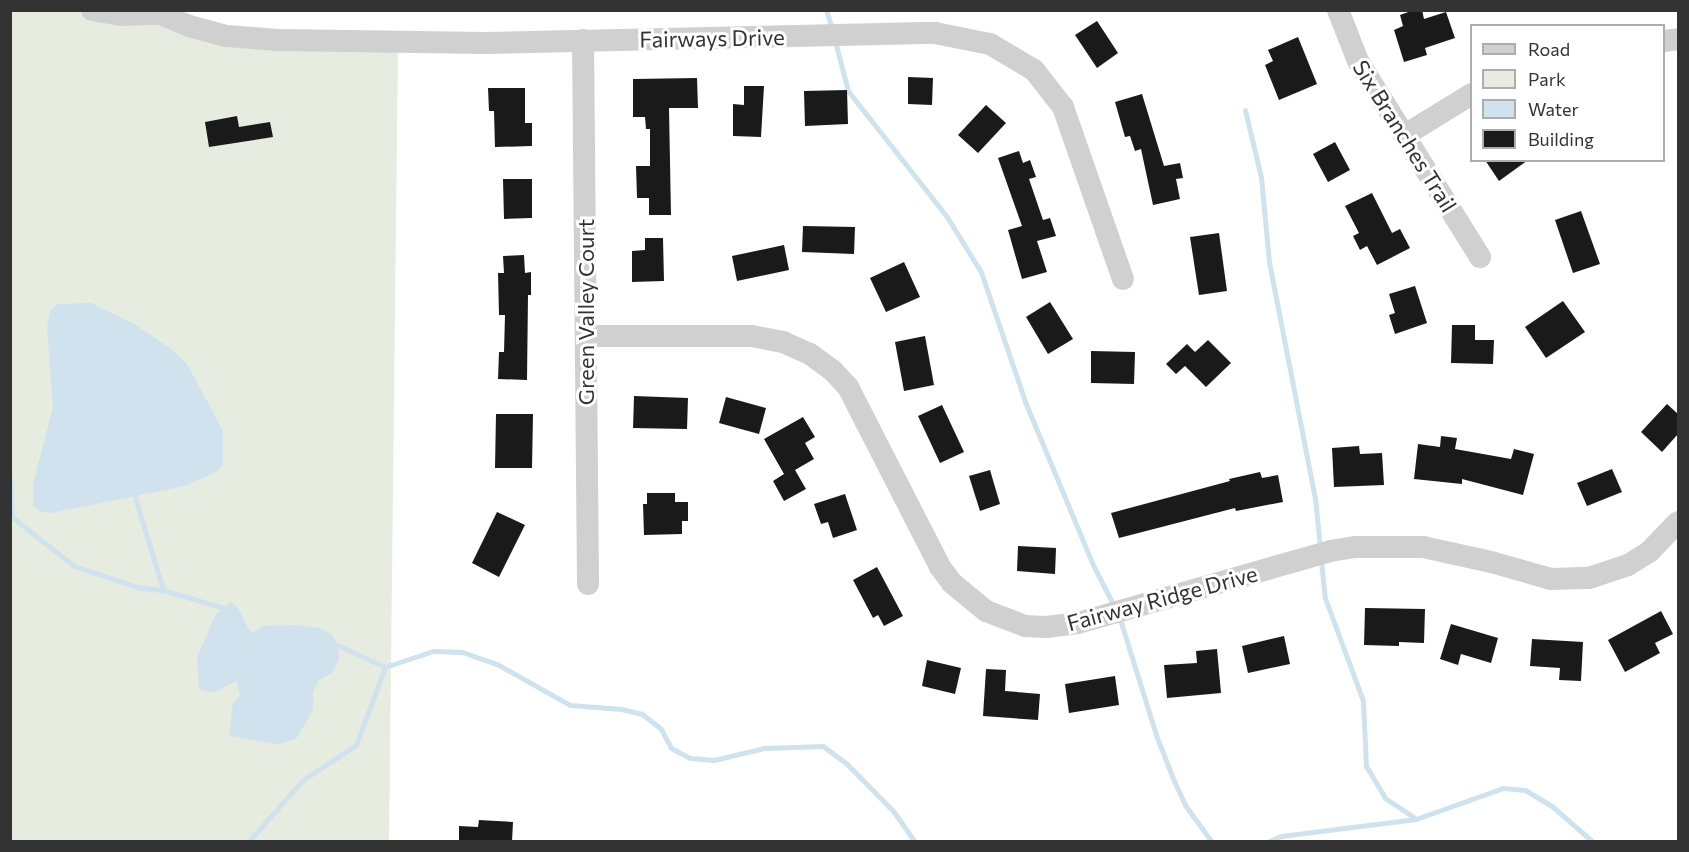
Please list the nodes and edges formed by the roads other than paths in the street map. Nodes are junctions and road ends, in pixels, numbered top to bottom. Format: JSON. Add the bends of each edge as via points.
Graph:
{"nodes":[{"id":1,"x":92,"y":10,"type":"edge"},
{"id":2,"x":1338,"y":10,"type":"edge"},
{"id":3,"x":154,"y":12,"type":"edge"},
{"id":4,"x":583,"y":40,"type":"junction"},
{"id":5,"x":1470,"y":95,"type":"edge"},
{"id":6,"x":1405,"y":135,"type":"junction"},
{"id":7,"x":1480,"y":257,"type":"dead end"},
{"id":8,"x":1123,"y":279,"type":"dead end"},
{"id":9,"x":587,"y":336,"type":"junction"},
{"id":10,"x":1678,"y":522,"type":"edge"},
{"id":11,"x":588,"y":584,"type":"dead end"}],
"edges":[{"from":1,"to":3,"type":"street","name":"Fairways Drive","via":[[121,15]]},
{"from":2,"to":6,"type":"street","name":"Six Branches Trail","via":[[1358,61]]},
{"from":3,"to":4,"type":"street","name":"Fairways Drive","via":[[189,27],[227,36],[278,40],[398,43]]},
{"from":4,"to":8,"type":"street","name":"Fairways Drive","via":[[935,33],[990,44],[1034,70],[1063,108]]},
{"from":4,"to":9,"type":"street","name":"Green Valley Court"},
{"from":5,"to":6,"type":"street"},
{"from":6,"to":7,"type":"street","name":"Six Branches Trail"},
{"from":9,"to":10,"type":"street","name":"Fairway Ridge Drive","via":[[752,336],[783,342],[810,354],[848,387],[940,567],[952,583],[986,611],[1025,626],[1078,623],[1356,547],[1423,547],[1551,579],[1589,578],[1628,566],[1650,551]]},
{"from":9,"to":11,"type":"street","name":"Green Valley Court"}]}
